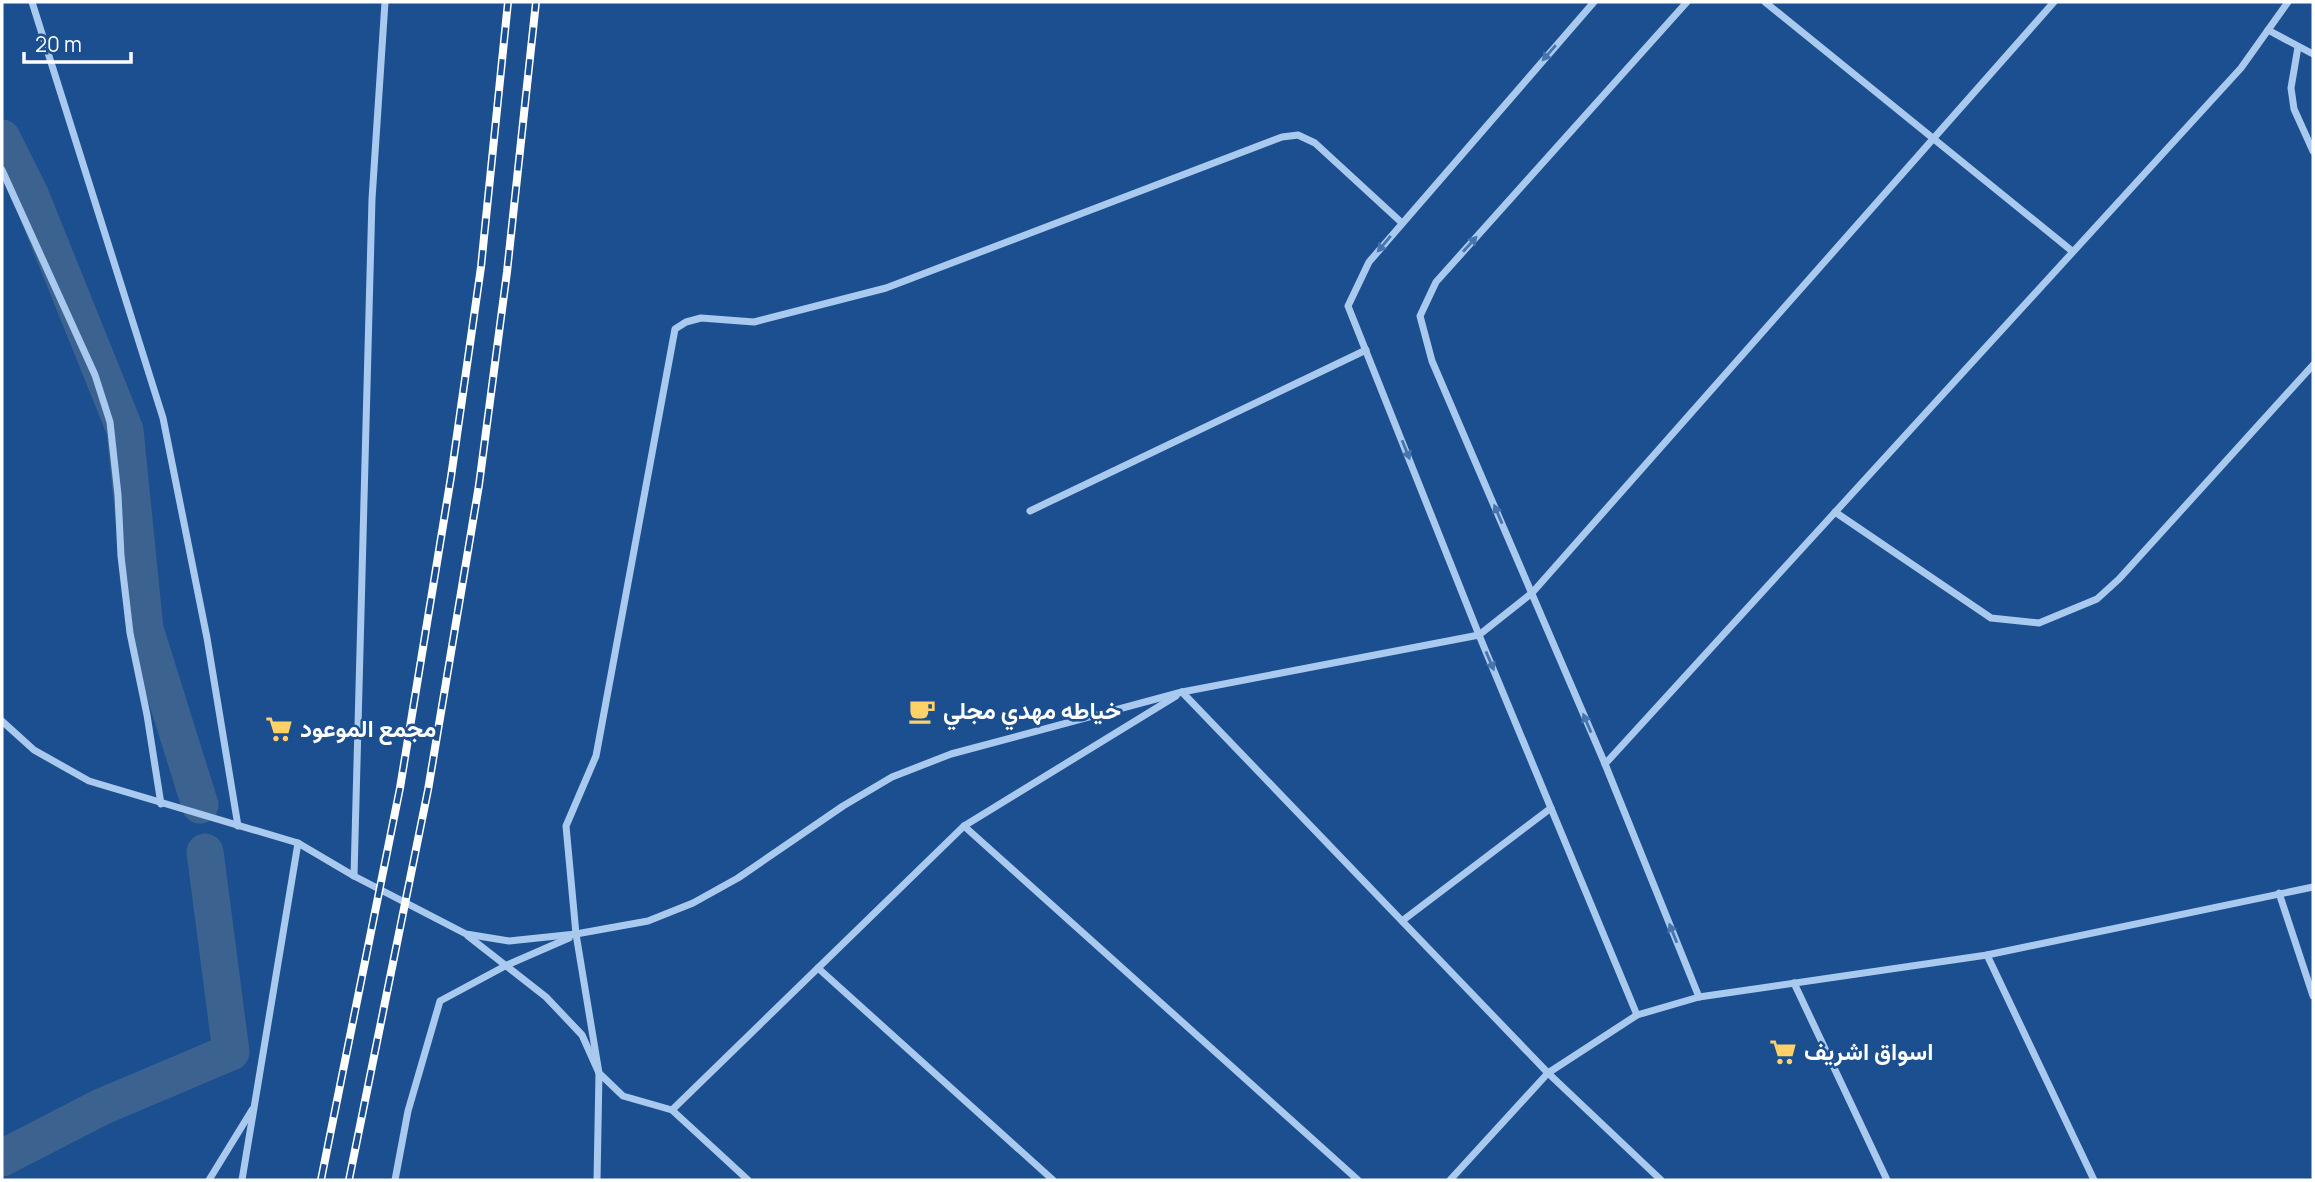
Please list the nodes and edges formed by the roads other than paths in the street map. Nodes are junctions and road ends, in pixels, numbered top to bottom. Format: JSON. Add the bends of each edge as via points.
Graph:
{"nodes":[{"id":1,"x":32,"y":2,"type":"edge"},
{"id":2,"x":385,"y":2,"type":"edge"},
{"id":3,"x":1594,"y":2,"type":"edge"},
{"id":4,"x":1687,"y":2,"type":"edge"},
{"id":5,"x":1765,"y":2,"type":"edge"},
{"id":6,"x":2054,"y":2,"type":"edge"},
{"id":7,"x":2288,"y":2,"type":"edge"},
{"id":8,"x":2268,"y":30,"type":"junction"},
{"id":9,"x":2298,"y":47,"type":"junction"},
{"id":10,"x":2313,"y":54,"type":"edge"},
{"id":11,"x":1933,"y":138,"type":"junction"},
{"id":12,"x":2313,"y":151,"type":"edge"},
{"id":13,"x":2,"y":170,"type":"edge"},
{"id":14,"x":1402,"y":223,"type":"junction"},
{"id":15,"x":2072,"y":251,"type":"junction"},
{"id":16,"x":1366,"y":350,"type":"junction"},
{"id":17,"x":2313,"y":365,"type":"edge"},
{"id":18,"x":1030,"y":511,"type":"dead end"},
{"id":19,"x":1835,"y":512,"type":"junction"},
{"id":20,"x":1532,"y":593,"type":"junction"},
{"id":21,"x":1479,"y":635,"type":"junction"},
{"id":22,"x":1182,"y":692,"type":"junction"},
{"id":23,"x":2,"y":721,"type":"edge"},
{"id":24,"x":1605,"y":764,"type":"junction"},
{"id":25,"x":161,"y":804,"type":"junction"},
{"id":26,"x":1551,"y":807,"type":"junction"},
{"id":27,"x":964,"y":826,"type":"junction"},
{"id":28,"x":238,"y":827,"type":"junction"},
{"id":29,"x":298,"y":843,"type":"junction"},
{"id":30,"x":354,"y":876,"type":"junction"},
{"id":31,"x":2313,"y":887,"type":"edge"},
{"id":32,"x":2279,"y":893,"type":"junction"},
{"id":33,"x":1402,"y":921,"type":"junction"},
{"id":34,"x":466,"y":934,"type":"junction"},
{"id":35,"x":576,"y":934,"type":"junction"},
{"id":36,"x":1987,"y":955,"type":"junction"},
{"id":37,"x":507,"y":965,"type":"junction"},
{"id":38,"x":818,"y":968,"type":"junction"},
{"id":39,"x":1794,"y":983,"type":"junction"},
{"id":40,"x":2313,"y":996,"type":"edge"},
{"id":41,"x":1699,"y":997,"type":"junction"},
{"id":42,"x":1637,"y":1015,"type":"junction"},
{"id":43,"x":599,"y":1073,"type":"junction"},
{"id":44,"x":1548,"y":1073,"type":"junction"},
{"id":45,"x":254,"y":1106,"type":"junction"},
{"id":46,"x":672,"y":1110,"type":"junction"},
{"id":47,"x":209,"y":1180,"type":"edge"},
{"id":48,"x":242,"y":1180,"type":"edge"},
{"id":49,"x":395,"y":1180,"type":"edge"},
{"id":50,"x":597,"y":1180,"type":"edge"},
{"id":51,"x":748,"y":1180,"type":"edge"},
{"id":52,"x":1053,"y":1180,"type":"edge"},
{"id":53,"x":1357,"y":1180,"type":"edge"},
{"id":54,"x":1450,"y":1180,"type":"edge"},
{"id":55,"x":1661,"y":1180,"type":"edge"},
{"id":56,"x":1887,"y":1180,"type":"edge"},
{"id":57,"x":2094,"y":1180,"type":"edge"}],
"edges":[{"from":1,"to":28,"type":"street","via":[[163,418],[207,638]]},
{"from":2,"to":30,"type":"street","via":[[372,199]]},
{"from":3,"to":14,"type":"street","one_way":true},
{"from":20,"to":4,"type":"street","one_way":true,"via":[[1432,360],[1420,316],[1436,282]]},
{"from":5,"to":11,"type":"street"},
{"from":6,"to":11,"type":"street"},
{"from":7,"to":8,"type":"street"},
{"from":8,"to":9,"type":"street"},
{"from":8,"to":15,"type":"street","via":[[2241,68]]},
{"from":9,"to":10,"type":"street"},
{"from":9,"to":12,"type":"street","via":[[2291,88],[2294,110]]},
{"from":11,"to":15,"type":"street"},
{"from":11,"to":20,"type":"street"},
{"from":13,"to":25,"type":"street","via":[[95,375],[110,422],[130,633]]},
{"from":14,"to":16,"type":"street","one_way":true,"via":[[1368,262],[1348,306]]},
{"from":14,"to":35,"type":"street","via":[[1315,143],[1298,135],[1282,137],[886,288],[754,321],[701,318],[675,329],[596,755],[566,826]]},
{"from":15,"to":19,"type":"street"},
{"from":16,"to":18,"type":"street"},
{"from":16,"to":21,"type":"street","one_way":true},
{"from":17,"to":19,"type":"street","via":[[2119,579],[2097,599],[2039,623],[1991,618]]},
{"from":19,"to":24,"type":"street"},
{"from":20,"to":21,"type":"street"},
{"from":24,"to":20,"type":"street","one_way":true},
{"from":21,"to":22,"type":"street"},
{"from":21,"to":26,"type":"street","one_way":true},
{"from":22,"to":27,"type":"street"},
{"from":22,"to":33,"type":"street"},
{"from":22,"to":35,"type":"street","via":[[951,754],[892,777],[693,903],[648,922]]},
{"from":23,"to":25,"type":"street","via":[[34,750],[89,781]]},
{"from":41,"to":24,"type":"street","one_way":true},
{"from":25,"to":28,"type":"street"},
{"from":26,"to":33,"type":"street"},
{"from":26,"to":42,"type":"street"},
{"from":27,"to":38,"type":"street"},
{"from":27,"to":53,"type":"street"},
{"from":28,"to":29,"type":"street"},
{"from":29,"to":30,"type":"street"},
{"from":29,"to":45,"type":"street"},
{"from":30,"to":34,"type":"street"},
{"from":31,"to":32,"type":"street"},
{"from":32,"to":36,"type":"street"},
{"from":32,"to":40,"type":"street"},
{"from":33,"to":44,"type":"street"},
{"from":34,"to":35,"type":"street","via":[[509,941]]},
{"from":34,"to":37,"type":"street"},
{"from":35,"to":37,"type":"street"},
{"from":35,"to":43,"type":"street"},
{"from":36,"to":39,"type":"street"},
{"from":36,"to":57,"type":"street"},
{"from":37,"to":43,"type":"street","via":[[546,996],[582,1035]]},
{"from":37,"to":49,"type":"street","via":[[440,1002],[408,1111]]},
{"from":38,"to":46,"type":"street"},
{"from":38,"to":52,"type":"street"},
{"from":39,"to":41,"type":"street"},
{"from":39,"to":56,"type":"street"},
{"from":41,"to":42,"type":"street"},
{"from":42,"to":44,"type":"street"},
{"from":43,"to":46,"type":"street","via":[[623,1096]]},
{"from":43,"to":50,"type":"street"},
{"from":44,"to":54,"type":"street"},
{"from":44,"to":55,"type":"street"},
{"from":45,"to":47,"type":"street"},
{"from":45,"to":48,"type":"street"},
{"from":46,"to":51,"type":"street"}]}
